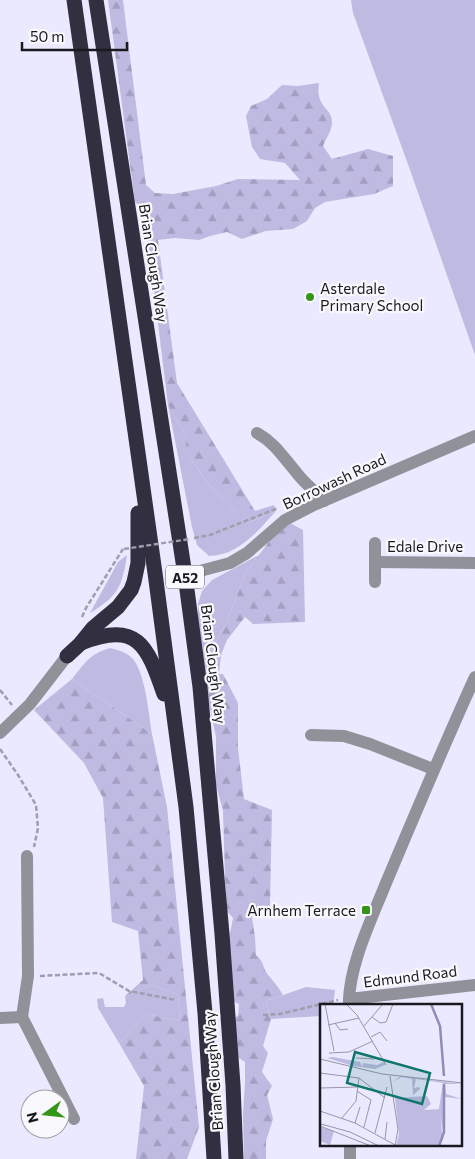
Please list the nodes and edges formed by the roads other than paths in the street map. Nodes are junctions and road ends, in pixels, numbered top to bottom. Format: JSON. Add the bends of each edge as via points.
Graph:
{"nodes":[{"id":1,"x":74,"y":0,"type":"edge"},
{"id":2,"x":96,"y":0,"type":"edge"},
{"id":3,"x":129,"y":399,"type":"junction"},
{"id":4,"x":257,"y":433,"type":"dead end"},
{"id":5,"x":475,"y":436,"type":"edge"},
{"id":6,"x":324,"y":501,"type":"junction"},
{"id":7,"x":375,"y":543,"type":"dead end"},
{"id":8,"x":375,"y":562,"type":"junction"},
{"id":9,"x":475,"y":563,"type":"edge"},
{"id":10,"x":185,"y":574,"type":"junction"},
{"id":11,"x":374,"y":582,"type":"dead end"},
{"id":12,"x":80,"y":644,"type":"junction"},
{"id":13,"x":67,"y":656,"type":"joint"},
{"id":14,"x":475,"y":677,"type":"edge"},
{"id":15,"x":176,"y":731,"type":"junction"},
{"id":16,"x":0,"y":733,"type":"edge"},
{"id":17,"x":311,"y":735,"type":"dead end"},
{"id":18,"x":433,"y":769,"type":"junction"},
{"id":19,"x":27,"y":856,"type":"road end"},
{"id":20,"x":475,"y":985,"type":"edge"},
{"id":21,"x":349,"y":1002,"type":"edge"},
{"id":22,"x":22,"y":1017,"type":"junction"},
{"id":23,"x":0,"y":1018,"type":"edge"},
{"id":24,"x":74,"y":1119,"type":"dead end"},
{"id":25,"x":350,"y":1146,"type":"edge"},
{"id":26,"x":214,"y":1159,"type":"edge"},
{"id":27,"x":236,"y":1159,"type":"edge"},
{"id":28,"x":350,"y":1159,"type":"edge"}],
"edges":[{"from":1,"to":3,"type":"highway","name":"Brian Clough Way","number":"A52"},
{"from":2,"to":10,"type":"highway","name":"Brian Clough Way","number":"A52"},
{"from":3,"to":12,"type":"highway","via":[[138,517],[137,574],[125,599]]},
{"from":3,"to":15,"type":"highway","name":"Brian Clough Way","number":"A52"},
{"from":4,"to":6,"type":"street","via":[[268,439]]},
{"from":5,"to":6,"type":"street","name":"Borrowash Road"},
{"from":6,"to":10,"type":"street","name":"Borrowash Road","via":[[286,520],[247,553],[230,562]]},
{"from":7,"to":8,"type":"street","name":"Edale Drive"},
{"from":8,"to":9,"type":"street","name":"Edale Drive"},
{"from":8,"to":11,"type":"street","name":"Edale Drive"},
{"from":10,"to":27,"type":"highway","name":"Brian Clough Way","number":"A52","via":[[211,803]]},
{"from":12,"to":13,"type":"highway"},
{"from":12,"to":15,"type":"highway","via":[[115,634],[139,643],[155,668]]},
{"from":13,"to":16,"type":"street","via":[[30,704]]},
{"from":14,"to":18,"type":"street"},
{"from":15,"to":26,"type":"highway","name":"Brian Clough Way","number":"A52","via":[[197,919]]},
{"from":17,"to":18,"type":"street","via":[[344,736]]},
{"from":18,"to":21,"type":"street","via":[[364,940],[352,978]]},
{"from":19,"to":22,"type":"street","via":[[28,976]]},
{"from":20,"to":21,"type":"street","name":"Edmund Road"},
{"from":22,"to":23,"type":"street"},
{"from":22,"to":24,"type":"street"},
{"from":25,"to":28,"type":"street"}]}
